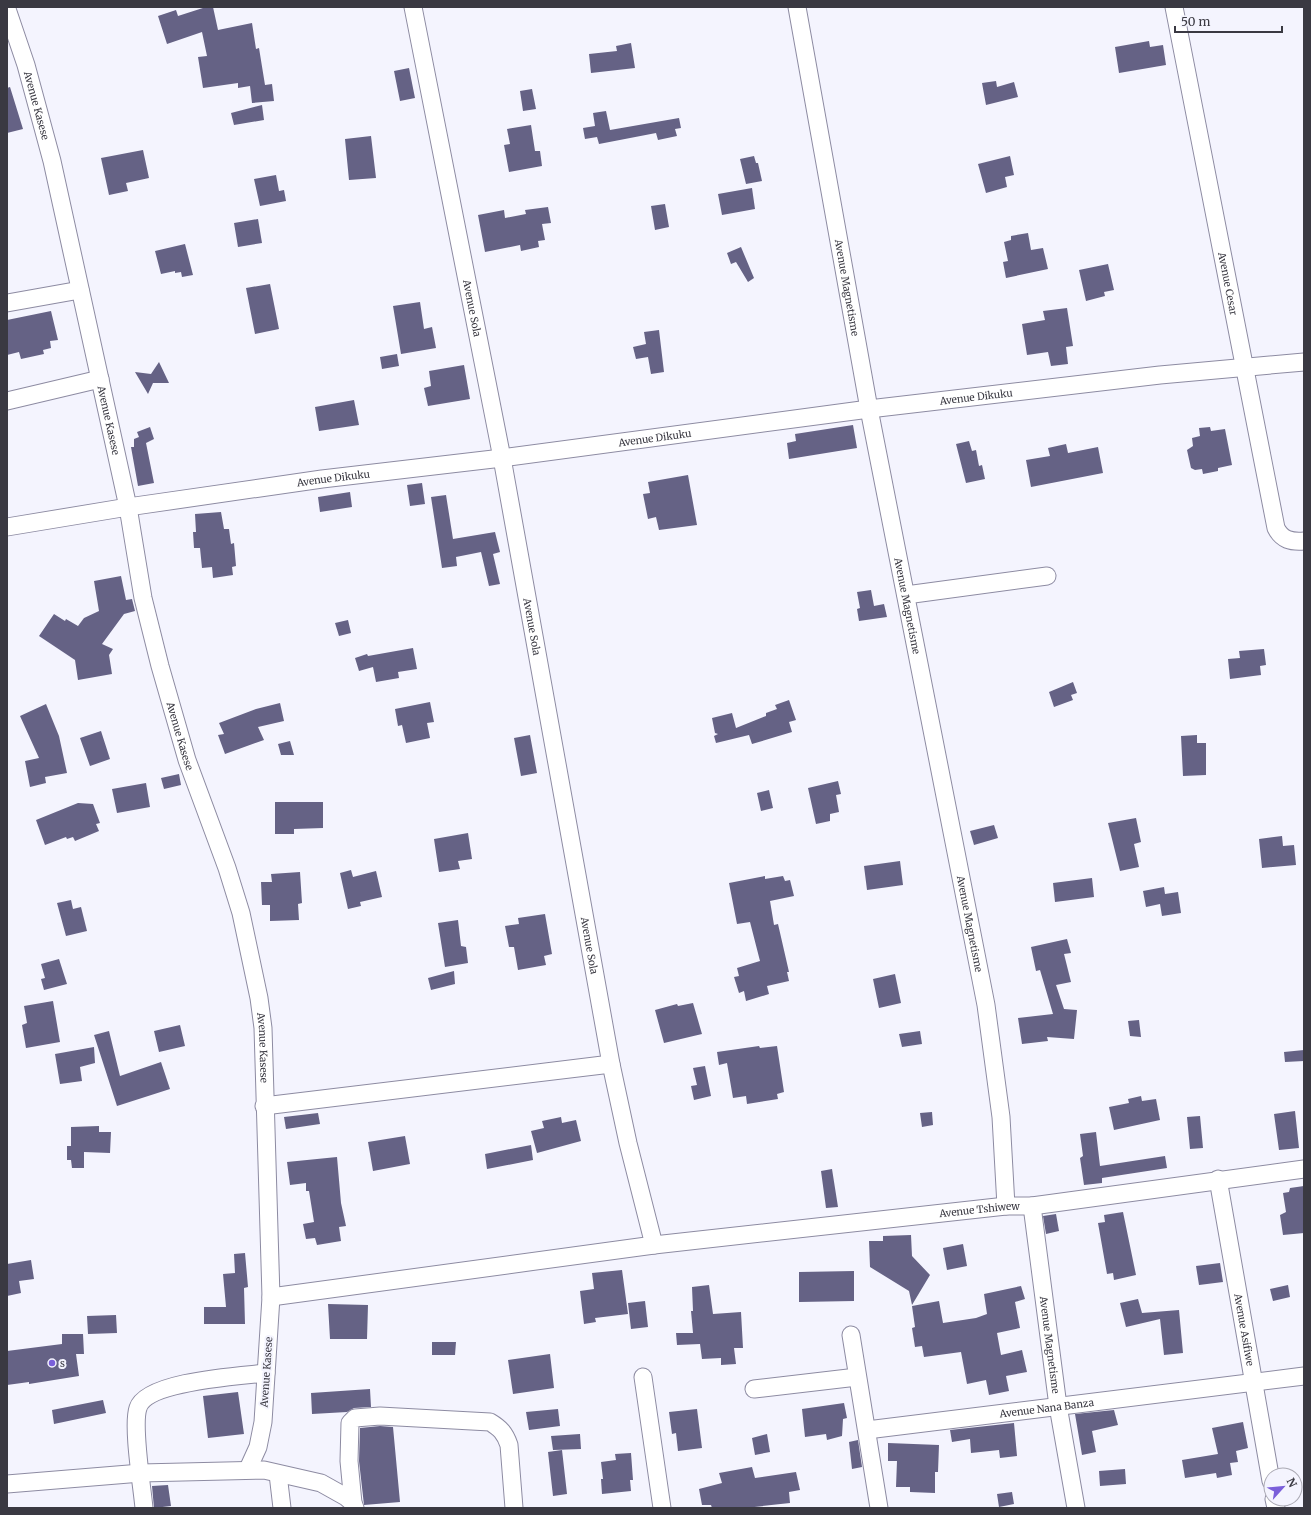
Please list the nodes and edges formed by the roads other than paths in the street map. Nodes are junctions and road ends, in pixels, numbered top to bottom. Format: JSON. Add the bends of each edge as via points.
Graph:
{"nodes":[{"id":1,"x":413,"y":7,"type":"edge"},
{"id":2,"x":798,"y":7,"type":"edge"},
{"id":3,"x":1174,"y":7,"type":"edge"},
{"id":4,"x":7,"y":10,"type":"edge"},
{"id":5,"x":11,"y":32,"type":"edge"},
{"id":6,"x":80,"y":290,"type":"junction"},
{"id":7,"x":7,"y":303,"type":"edge"},
{"id":8,"x":1304,"y":362,"type":"edge"},
{"id":9,"x":1245,"y":368,"type":"junction"},
{"id":10,"x":100,"y":379,"type":"junction"},
{"id":11,"x":7,"y":401,"type":"edge"},
{"id":12,"x":869,"y":409,"type":"junction"},
{"id":13,"x":502,"y":458,"type":"junction"},
{"id":14,"x":128,"y":507,"type":"junction"},
{"id":15,"x":7,"y":527,"type":"edge"},
{"id":16,"x":1304,"y":541,"type":"edge"},
{"id":17,"x":1047,"y":576,"type":"dead end"},
{"id":18,"x":906,"y":595,"type":"junction"},
{"id":19,"x":611,"y":1064,"type":"junction"},
{"id":20,"x":264,"y":1106,"type":"junction"},
{"id":21,"x":1304,"y":1168,"type":"edge"},
{"id":22,"x":1218,"y":1179,"type":"junction"},
{"id":23,"x":1006,"y":1206,"type":"junction"},
{"id":24,"x":1032,"y":1206,"type":"junction"},
{"id":25,"x":654,"y":1245,"type":"junction"},
{"id":26,"x":271,"y":1297,"type":"junction"},
{"id":27,"x":851,"y":1335,"type":"dead end"},
{"id":28,"x":266,"y":1373,"type":"junction"},
{"id":29,"x":1304,"y":1376,"type":"edge"},
{"id":30,"x":644,"y":1377,"type":"dead end"},
{"id":31,"x":857,"y":1377,"type":"junction"},
{"id":32,"x":1254,"y":1382,"type":"junction"},
{"id":33,"x":754,"y":1389,"type":"dead end"},
{"id":34,"x":1058,"y":1406,"type":"junction"},
{"id":35,"x":867,"y":1430,"type":"junction"},
{"id":36,"x":1269,"y":1467,"type":"edge"},
{"id":37,"x":248,"y":1469,"type":"junction"},
{"id":38,"x":141,"y":1473,"type":"junction"},
{"id":39,"x":278,"y":1474,"type":"junction"},
{"id":40,"x":7,"y":1484,"type":"edge"},
{"id":41,"x":354,"y":1506,"type":"edge"},
{"id":42,"x":144,"y":1508,"type":"edge"},
{"id":43,"x":282,"y":1508,"type":"edge"},
{"id":44,"x":514,"y":1508,"type":"edge"},
{"id":45,"x":662,"y":1508,"type":"edge"},
{"id":46,"x":879,"y":1508,"type":"edge"},
{"id":47,"x":1076,"y":1508,"type":"edge"}],
"edges":[{"from":1,"to":13,"type":"street","name":"Avenue Sola"},
{"from":2,"to":12,"type":"street","name":"Avenue Magnetisme"},
{"from":3,"to":9,"type":"street","name":"Avenue Cesar"},
{"from":4,"to":5,"type":"street","name":"Avenue Kasese"},
{"from":5,"to":6,"type":"street","name":"Avenue Kasese","via":[[52,161]]},
{"from":6,"to":7,"type":"street"},
{"from":6,"to":10,"type":"street","name":"Avenue Kasese"},
{"from":8,"to":9,"type":"street","name":"Avenue Dikuku"},
{"from":9,"to":12,"type":"street","name":"Avenue Dikuku","via":[[1144,377]]},
{"from":9,"to":16,"type":"street","name":"Avenue Cesar","via":[[1276,528],[1286,539]]},
{"from":10,"to":11,"type":"street"},
{"from":10,"to":14,"type":"street","name":"Avenue Kasese"},
{"from":12,"to":13,"type":"street","name":"Avenue Dikuku"},
{"from":12,"to":18,"type":"street","name":"Avenue Magnetisme"},
{"from":13,"to":14,"type":"street","name":"Avenue Dikuku","via":[[322,479]]},
{"from":13,"to":19,"type":"street","name":"Avenue Sola"},
{"from":14,"to":15,"type":"street","name":"Avenue Dikuku"},
{"from":14,"to":20,"type":"street","name":"Avenue Kasese","via":[[143,598],[172,713],[241,913],[263,1028]]},
{"from":17,"to":18,"type":"street"},
{"from":18,"to":23,"type":"street","name":"Avenue Magnetisme","via":[[986,1005],[1001,1117]]},
{"from":19,"to":20,"type":"street"},
{"from":19,"to":25,"type":"street","name":"Avenue Sola"},
{"from":20,"to":26,"type":"street","name":"Avenue Kasese"},
{"from":21,"to":22,"type":"street","name":"Avenue Tshiwew"},
{"from":22,"to":24,"type":"street","name":"Avenue Tshiwew"},
{"from":22,"to":32,"type":"street","name":"Avenue Asifiwe"},
{"from":23,"to":24,"type":"street","name":"Avenue Tshiwew"},
{"from":23,"to":25,"type":"street","name":"Avenue Tshiwew"},
{"from":24,"to":34,"type":"street","name":"Avenue Magnetisme"},
{"from":25,"to":26,"type":"street","name":"Avenue Tshiwew"},
{"from":26,"to":28,"type":"street","name":"Avenue Kasese"},
{"from":27,"to":31,"type":"street"},
{"from":28,"to":37,"type":"street","name":"Avenue Kasese","via":[[262,1428],[258,1447]]},
{"from":28,"to":38,"type":"street","via":[[177,1385],[147,1397],[138,1407]]},
{"from":29,"to":32,"type":"street","name":"Avenue Nana Banza"},
{"from":30,"to":45,"type":"street"},
{"from":31,"to":33,"type":"street"},
{"from":31,"to":35,"type":"street"},
{"from":32,"to":34,"type":"street","name":"Avenue Nana Banza"},
{"from":32,"to":36,"type":"street","name":"Avenue Asifiwe"},
{"from":34,"to":35,"type":"street","name":"Avenue Nana Banza"},
{"from":34,"to":47,"type":"street","name":"Avenue Magnetisme"},
{"from":35,"to":46,"type":"street"},
{"from":37,"to":38,"type":"street"},
{"from":37,"to":39,"type":"street"},
{"from":38,"to":40,"type":"street"},
{"from":38,"to":42,"type":"street"},
{"from":39,"to":41,"type":"street","via":[[321,1483],[346,1497]]},
{"from":39,"to":43,"type":"street"},
{"from":41,"to":44,"type":"street","via":[[349,1461],[350,1423],[355,1418],[380,1416],[490,1422],[500,1428],[509,1445]]}]}
